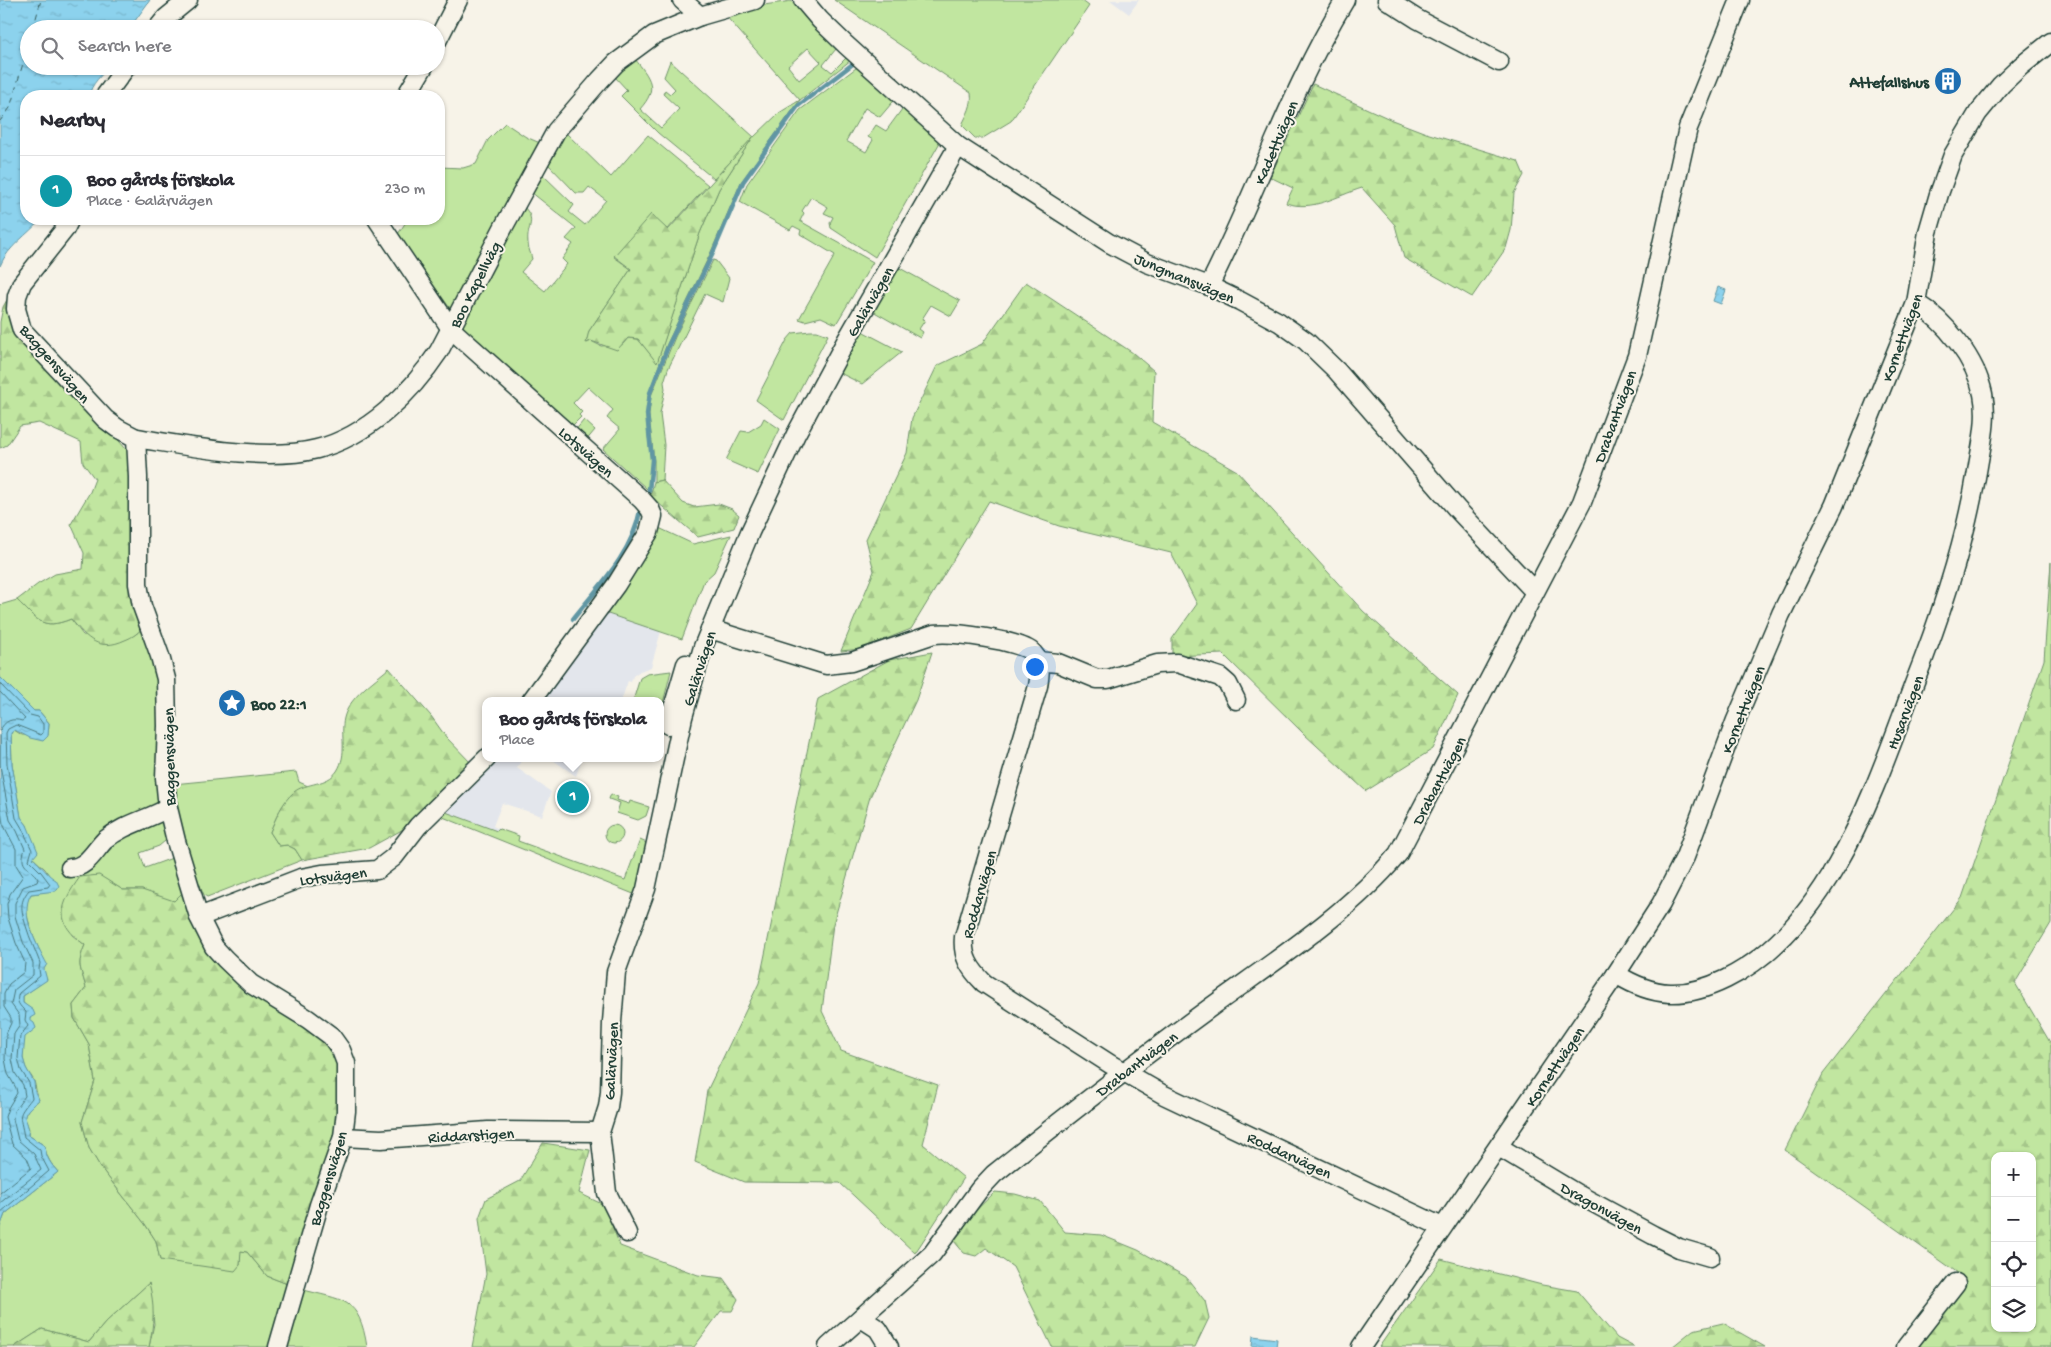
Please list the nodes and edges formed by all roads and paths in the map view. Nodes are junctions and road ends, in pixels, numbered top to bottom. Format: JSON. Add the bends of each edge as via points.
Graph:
{"nodes":[{"id":1,"x":188,"y":0,"type":"edge"},
{"id":2,"x":458,"y":0,"type":"edge"},
{"id":3,"x":682,"y":0,"type":"edge"},
{"id":4,"x":755,"y":0,"type":"edge"},
{"id":5,"x":803,"y":0,"type":"edge"},
{"id":6,"x":1345,"y":0,"type":"edge"},
{"id":7,"x":1387,"y":0,"type":"edge"},
{"id":8,"x":1740,"y":0,"type":"edge"},
{"id":9,"x":700,"y":16,"type":"junction"},
{"id":10,"x":164,"y":20,"type":"edge"},
{"id":11,"x":445,"y":25,"type":"edge"},
{"id":12,"x":2051,"y":42,"type":"edge"},
{"id":13,"x":1499,"y":62,"type":"dead end"},
{"id":14,"x":120,"y":75,"type":"edge"},
{"id":15,"x":419,"y":75,"type":"edge"},
{"id":16,"x":109,"y":90,"type":"edge"},
{"id":17,"x":410,"y":90,"type":"edge"},
{"id":18,"x":958,"y":146,"type":"junction"},
{"id":19,"x":67,"y":225,"type":"edge"},
{"id":20,"x":381,"y":225,"type":"edge"},
{"id":21,"x":1210,"y":286,"type":"junction"},
{"id":22,"x":1916,"y":303,"type":"junction"},
{"id":23,"x":451,"y":329,"type":"junction"},
{"id":24,"x":136,"y":438,"type":"junction"},
{"id":25,"x":1534,"y":591,"type":"junction"},
{"id":26,"x":710,"y":629,"type":"junction"},
{"id":27,"x":1038,"y":660,"type":"junction"},
{"id":28,"x":534,"y":697,"type":"edge"},
{"id":29,"x":1236,"y":700,"type":"dead end"},
{"id":30,"x":483,"y":762,"type":"edge"},
{"id":31,"x":168,"y":808,"type":"junction"},
{"id":32,"x":70,"y":868,"type":"dead end"},
{"id":33,"x":199,"y":917,"type":"junction"},
{"id":34,"x":1616,"y":974,"type":"junction"},
{"id":35,"x":1123,"y":1071,"type":"junction"},
{"id":36,"x":600,"y":1132,"type":"junction"},
{"id":37,"x":343,"y":1137,"type":"junction"},
{"id":38,"x":1499,"y":1147,"type":"junction"},
{"id":39,"x":1442,"y":1227,"type":"junction"},
{"id":40,"x":627,"y":1233,"type":"dead end"},
{"id":41,"x":1710,"y":1257,"type":"dead end"},
{"id":42,"x":1956,"y":1283,"type":"dead end"},
{"id":43,"x":861,"y":1318,"type":"junction"},
{"id":44,"x":278,"y":1347,"type":"edge"},
{"id":45,"x":828,"y":1347,"type":"edge"},
{"id":46,"x":889,"y":1347,"type":"edge"},
{"id":47,"x":1361,"y":1347,"type":"edge"},
{"id":48,"x":1906,"y":1347,"type":"edge"}],
"edges":[{"from":1,"to":10,"type":"street"},
{"from":2,"to":11,"type":"street"},
{"from":3,"to":9,"type":"street"},
{"from":4,"to":9,"type":"street","name":"Boo Kapellväg"},
{"from":5,"to":18,"type":"street","name":"Jungmansvägen","via":[[846,45]]},
{"from":6,"to":21,"type":"street","name":"Kadettvägen","via":[[1291,104]]},
{"from":7,"to":13,"type":"street"},
{"from":8,"to":25,"type":"street","name":"Drabantvägen","via":[[1688,128],[1637,356],[1582,502]]},
{"from":9,"to":23,"type":"street","name":"Boo Kapellväg","via":[[654,35],[616,62],[556,131]]},
{"from":12,"to":22,"type":"street","name":"Kornettvägen","via":[[2001,85],[1978,112],[1953,155],[1928,232]]},
{"from":14,"to":16,"type":"street"},
{"from":15,"to":17,"type":"street"},
{"from":18,"to":21,"type":"street","name":"Jungmansvägen","via":[[1109,243],[1147,263]]},
{"from":18,"to":26,"type":"street","name":"Galärvägen","via":[[796,434],[750,532]]},
{"from":19,"to":24,"type":"street","name":"Baggensvägen","via":[[22,283],[16,296],[18,320],[22,330],[106,419]]},
{"from":20,"to":23,"type":"street","name":"Lotsvägen"},
{"from":21,"to":25,"type":"street","name":"Jungmansvägen","via":[[1279,322],[1320,353],[1456,509]]},
{"from":22,"to":34,"type":"street","name":"Kornettvägen","via":[[1834,506],[1781,614],[1736,720],[1685,857],[1661,904]]},
{"from":22,"to":34,"type":"street","name":"Husarvägen","via":[[1944,325],[1977,373],[1985,414],[1983,438],[1954,574],[1860,821],[1828,880],[1810,905],[1762,957],[1744,970],[1714,985],[1680,993],[1641,989]]},
{"from":23,"to":24,"type":"street","name":"Boo Kapellväg","via":[[428,368],[399,400],[356,432],[326,446],[294,453],[266,454]]},
{"from":23,"to":28,"type":"street","name":"Lotsvägen","via":[[642,500],[652,516],[649,532],[632,560]]},
{"from":24,"to":31,"type":"street","name":"Baggensvägen","via":[[138,584],[166,679],[165,778]]},
{"from":25,"to":35,"type":"street","name":"Drabantvägen","via":[[1416,820],[1389,865],[1303,940]]},
{"from":26,"to":27,"type":"street","via":[[826,666],[851,662],[943,633],[1021,645],[1032,651]]},
{"from":26,"to":36,"type":"street","name":"Galärvägen","via":[[683,717],[646,889],[616,972],[610,1092]]},
{"from":27,"to":29,"type":"street","via":[[1058,663],[1097,679],[1108,679],[1157,664],[1176,663],[1220,677],[1228,684]]},
{"from":27,"to":35,"type":"street","name":"Roddarvägen","via":[[1038,686],[964,937],[964,955],[967,964],[984,984]]},
{"from":30,"to":33,"type":"street","name":"Lotsvägen","via":[[418,826],[394,857],[377,870],[301,878]]},
{"from":31,"to":32,"type":"street","via":[[126,826],[104,842],[88,861],[77,868]]},
{"from":31,"to":33,"type":"street","name":"Baggensvägen"},
{"from":33,"to":37,"type":"street","name":"Baggensvägen","via":[[214,947],[251,984],[308,1019],[331,1036],[341,1050],[348,1083]]},
{"from":34,"to":38,"type":"street","name":"Kornettvägen"},
{"from":35,"to":39,"type":"street","name":"Roddarvägen","via":[[1164,1095]]},
{"from":35,"to":43,"type":"street","name":"Drabantvägen","via":[[994,1174],[932,1254]]},
{"from":36,"to":37,"type":"street","name":"Riddarstigen","via":[[488,1131],[381,1139]]},
{"from":36,"to":40,"type":"street","name":"Galärvägen","via":[[606,1193]]},
{"from":37,"to":44,"type":"street","name":"Baggensvägen","via":[[319,1205]]},
{"from":38,"to":39,"type":"street","name":"Kornettvägen"},
{"from":38,"to":41,"type":"street","name":"Dragonvägen","via":[[1579,1196],[1679,1248]]},
{"from":39,"to":47,"type":"street","name":"Kornettvägen"},
{"from":42,"to":48,"type":"street"},
{"from":43,"to":45,"type":"street","name":"Drabantvägen"},
{"from":43,"to":46,"type":"street","via":[[878,1329]]}]}
